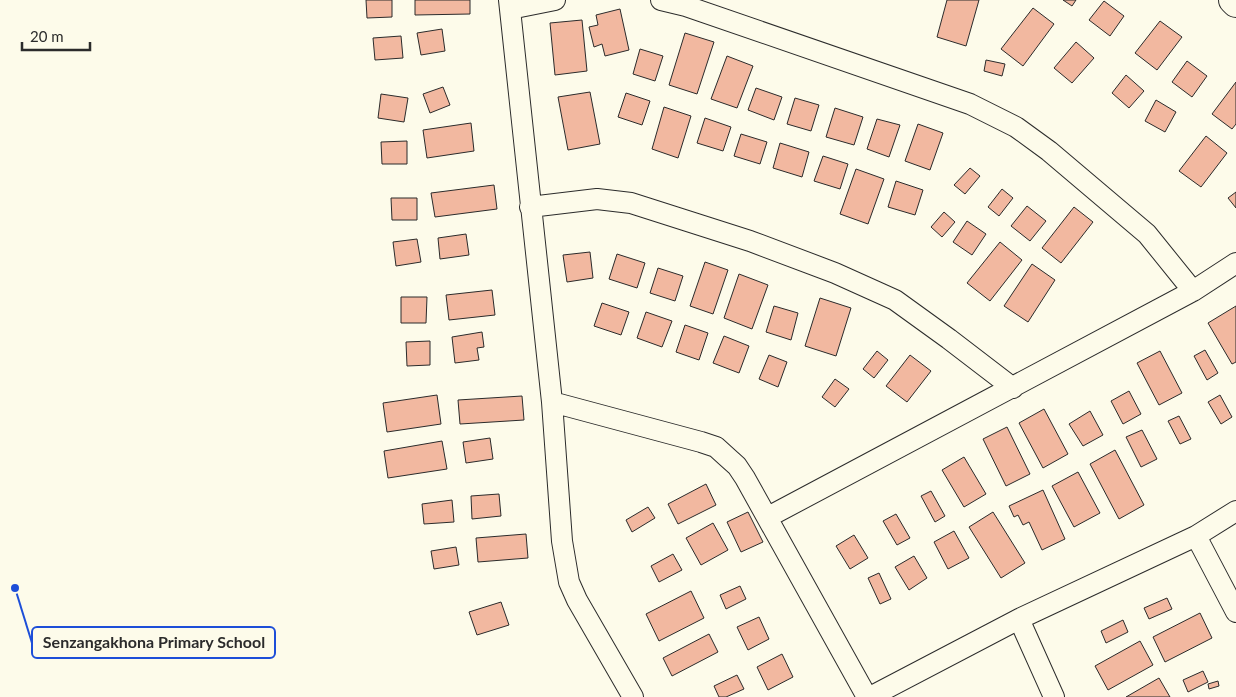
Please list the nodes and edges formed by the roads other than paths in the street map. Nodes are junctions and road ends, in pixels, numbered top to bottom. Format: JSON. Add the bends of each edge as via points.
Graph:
{"nodes":[{"id":1,"x":556,"y":0,"type":"edge"},
{"id":2,"x":661,"y":0,"type":"edge"},
{"id":3,"x":1233,"y":0,"type":"edge"},
{"id":4,"x":1236,"y":3,"type":"edge"},
{"id":5,"x":510,"y":4,"type":"edge"},
{"id":6,"x":530,"y":207,"type":"junction"},
{"id":7,"x":1236,"y":263,"type":"edge"},
{"id":8,"x":1193,"y":291,"type":"junction"},
{"id":9,"x":1013,"y":388,"type":"junction"},
{"id":10,"x":552,"y":402,"type":"junction"},
{"id":11,"x":1236,"y":512,"type":"edge"},
{"id":12,"x":768,"y":517,"type":"junction"},
{"id":13,"x":1196,"y":536,"type":"junction"},
{"id":14,"x":1236,"y":612,"type":"edge"},
{"id":15,"x":1019,"y":620,"type":"junction"},
{"id":16,"x":633,"y":697,"type":"edge"},
{"id":17,"x":868,"y":697,"type":"edge"},
{"id":18,"x":1054,"y":697,"type":"edge"}],
"edges":[{"from":1,"to":5,"type":"street"},
{"from":2,"to":8,"type":"street","via":[[970,104],[1016,127],[1147,234]]},
{"from":3,"to":4,"type":"street"},
{"from":5,"to":6,"type":"street"},
{"from":6,"to":9,"type":"street","via":[[597,199],[630,203],[835,272],[895,300]]},
{"from":6,"to":10,"type":"street"},
{"from":7,"to":8,"type":"street"},
{"from":8,"to":9,"type":"street"},
{"from":9,"to":12,"type":"street"},
{"from":10,"to":12,"type":"street","via":[[716,448],[737,466]]},
{"from":10,"to":16,"type":"street","via":[[562,541],[570,582],[577,600]]},
{"from":11,"to":13,"type":"street"},
{"from":12,"to":17,"type":"street"},
{"from":13,"to":14,"type":"street"},
{"from":13,"to":15,"type":"street"},
{"from":15,"to":17,"type":"street"},
{"from":15,"to":18,"type":"street"}]}
